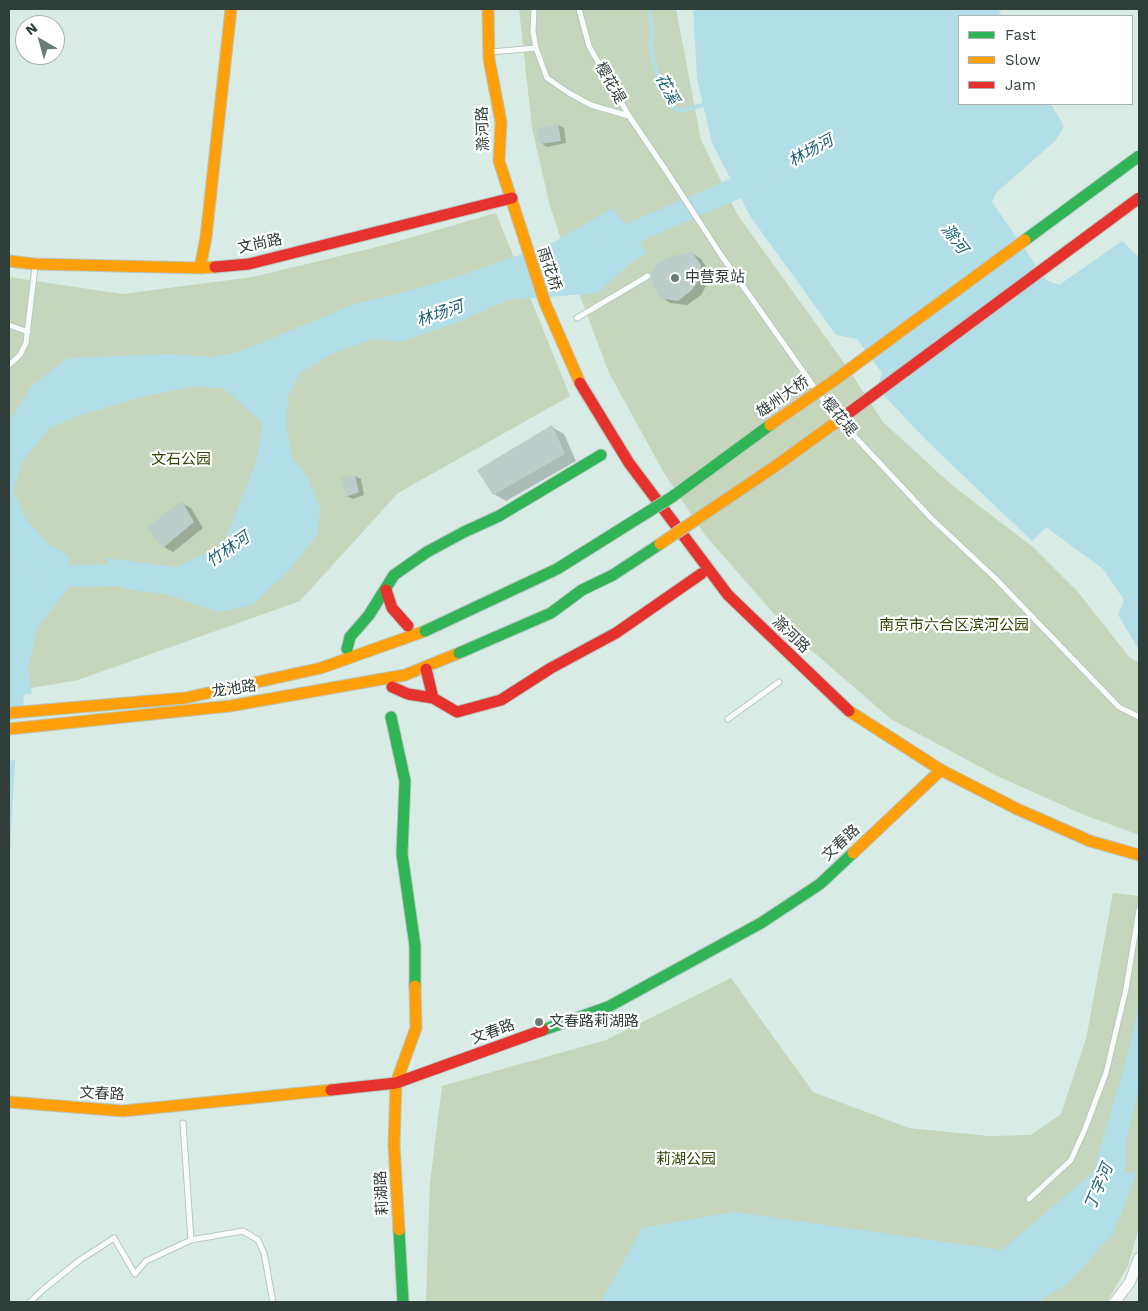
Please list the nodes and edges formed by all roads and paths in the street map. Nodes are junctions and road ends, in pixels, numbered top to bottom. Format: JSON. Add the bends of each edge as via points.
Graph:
{"nodes":[{"id":1,"x":231,"y":9,"type":"edge"},
{"id":2,"x":488,"y":9,"type":"edge"},
{"id":3,"x":534,"y":9,"type":"edge"},
{"id":4,"x":579,"y":9,"type":"edge"},
{"id":5,"x":536,"y":48,"type":"junction"},
{"id":6,"x":489,"y":52,"type":"junction"},
{"id":7,"x":629,"y":116,"type":"junction"},
{"id":8,"x":1139,"y":156,"type":"edge"},
{"id":9,"x":512,"y":198,"type":"junction"},
{"id":10,"x":1139,"y":198,"type":"edge"},
{"id":11,"x":525,"y":245,"type":"joint"},
{"id":12,"x":9,"y":261,"type":"edge"},
{"id":13,"x":35,"y":264,"type":"junction"},
{"id":14,"x":200,"y":268,"type":"junction"},
{"id":15,"x":648,"y":276,"type":"dead end"},
{"id":16,"x":545,"y":303,"type":"joint"},
{"id":17,"x":577,"y":318,"type":"dead end"},
{"id":18,"x":9,"y":324,"type":"edge"},
{"id":19,"x":28,"y":332,"type":"junction"},
{"id":20,"x":9,"y":365,"type":"edge"},
{"id":21,"x":601,"y":456,"type":"dead end"},
{"id":22,"x":701,"y":574,"type":"dead end"},
{"id":23,"x":386,"y":590,"type":"junction"},
{"id":24,"x":408,"y":626,"type":"dead end"},
{"id":25,"x":425,"y":631,"type":"joint"},
{"id":26,"x":347,"y":649,"type":"dead end"},
{"id":27,"x":426,"y":669,"type":"dead end"},
{"id":28,"x":780,"y":682,"type":"dead end"},
{"id":29,"x":392,"y":688,"type":"dead end"},
{"id":30,"x":434,"y":698,"type":"junction"},
{"id":31,"x":9,"y":713,"type":"edge"},
{"id":32,"x":391,"y":717,"type":"dead end"},
{"id":33,"x":1139,"y":717,"type":"edge"},
{"id":34,"x":728,"y":718,"type":"dead end"},
{"id":35,"x":9,"y":729,"type":"edge"},
{"id":36,"x":941,"y":770,"type":"junction"},
{"id":37,"x":1139,"y":855,"type":"edge"},
{"id":38,"x":1139,"y":910,"type":"edge"},
{"id":39,"x":396,"y":1083,"type":"junction"},
{"id":40,"x":9,"y":1102,"type":"edge"},
{"id":41,"x":183,"y":1123,"type":"dead end"},
{"id":42,"x":1029,"y":1199,"type":"dead end"},
{"id":43,"x":191,"y":1240,"type":"junction"},
{"id":44,"x":1139,"y":1258,"type":"edge"},
{"id":45,"x":30,"y":1302,"type":"edge"},
{"id":46,"x":273,"y":1302,"type":"edge"},
{"id":47,"x":403,"y":1302,"type":"edge"},
{"id":48,"x":1115,"y":1302,"type":"edge"}],
"edges":[{"from":1,"to":14,"type":"street"},
{"from":2,"to":6,"type":"street","name":"滁河路"},
{"from":3,"to":5,"type":"lane","via":[[532,32]]},
{"from":4,"to":7,"type":"lane","name":"樱花堤","via":[[589,46]]},
{"from":5,"to":6,"type":"lane"},
{"from":5,"to":7,"type":"lane","via":[[547,78],[591,105]]},
{"from":6,"to":9,"type":"street","name":"滁河路","via":[[501,122],[499,161]]},
{"from":7,"to":33,"type":"lane","name":"樱花堤","via":[[721,255],[831,411],[931,518],[994,577],[1119,707]]},
{"from":8,"to":25,"type":"street","name":"雄州大桥","bridge":true,"via":[[672,497],[557,570]]},
{"from":9,"to":11,"type":"street","name":"滁河路"},
{"from":9,"to":14,"type":"street","name":"文尚路","via":[[249,264]]},
{"from":10,"to":35,"type":"street","name":"龙池路","bridge":true,"via":[[777,465],[551,613],[405,675],[230,706]]},
{"from":11,"to":16,"type":"street","name":"雨花桥"},
{"from":12,"to":13,"type":"street","name":"文尚路"},
{"from":13,"to":14,"type":"street","name":"文尚路"},
{"from":13,"to":19,"type":"lane"},
{"from":15,"to":17,"type":"lane"},
{"from":16,"to":36,"type":"street","name":"滁河路","via":[[586,394],[629,464],[728,595],[853,715]]},
{"from":18,"to":19,"type":"lane"},
{"from":19,"to":20,"type":"lane","via":[[20,355]]},
{"from":21,"to":23,"type":"street","via":[[499,516],[427,552],[394,575]]},
{"from":22,"to":30,"type":"street","via":[[616,633],[501,700],[456,712]]},
{"from":23,"to":24,"type":"street","via":[[392,608]]},
{"from":23,"to":26,"type":"street","via":[[350,637]]},
{"from":25,"to":31,"type":"street","name":"龙池路","via":[[321,668],[185,698]]},
{"from":27,"to":30,"type":"street"},
{"from":28,"to":34,"type":"lane"},
{"from":29,"to":30,"type":"street"},
{"from":32,"to":39,"type":"street","name":"莉湖路","via":[[405,782],[402,854],[415,955],[416,1028]]},
{"from":36,"to":37,"type":"street","name":"滁河路","via":[[1017,809],[1090,841]]},
{"from":36,"to":39,"type":"street","name":"文春路","via":[[820,884],[761,923],[608,1007]]},
{"from":38,"to":42,"type":"lane","via":[[1126,989],[1106,1073],[1085,1130],[1071,1160]]},
{"from":39,"to":40,"type":"street","name":"文春路","via":[[123,1111]]},
{"from":39,"to":47,"type":"street","name":"莉湖路","via":[[394,1146]]},
{"from":41,"to":43,"type":"lane"},
{"from":43,"to":45,"type":"lane","via":[[146,1261],[135,1274],[114,1238],[80,1260]]},
{"from":43,"to":46,"type":"lane","via":[[243,1231],[258,1240],[264,1253]]},
{"from":44,"to":48,"type":"street","via":[[1130,1282]]}]}
